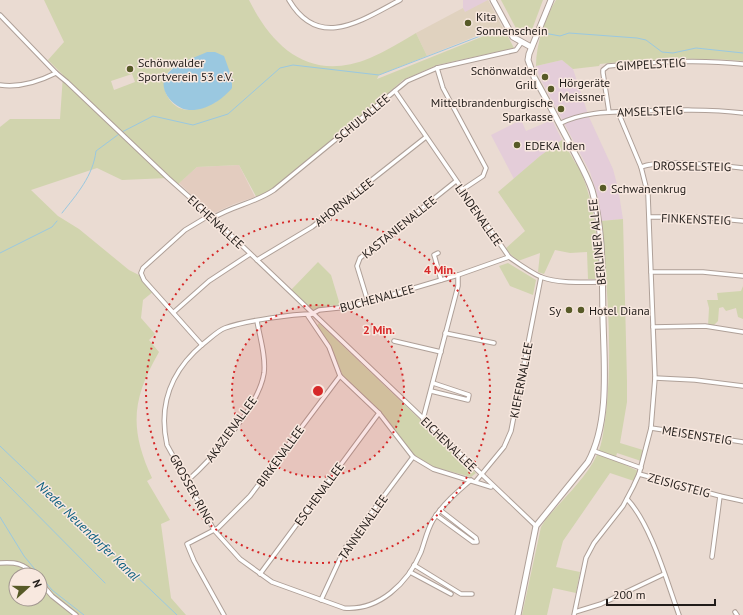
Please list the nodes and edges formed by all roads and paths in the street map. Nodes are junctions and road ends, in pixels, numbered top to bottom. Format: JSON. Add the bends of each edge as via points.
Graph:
{"nodes":[{"id":1,"x":289,"y":0,"type":"edge"},
{"id":2,"x":400,"y":0,"type":"edge"},
{"id":3,"x":493,"y":0,"type":"edge"},
{"id":4,"x":551,"y":0,"type":"edge"},
{"id":5,"x":0,"y":15,"type":"edge"},
{"id":6,"x":521,"y":43,"type":"junction"},
{"id":7,"x":531,"y":47,"type":"junction"},
{"id":8,"x":743,"y":64,"type":"edge"},
{"id":9,"x":437,"y":68,"type":"junction"},
{"id":10,"x":56,"y":73,"type":"junction"},
{"id":11,"x":0,"y":85,"type":"edge"},
{"id":12,"x":395,"y":91,"type":"junction"},
{"id":13,"x":608,"y":112,"type":"junction"},
{"id":14,"x":618,"y":112,"type":"junction"},
{"id":15,"x":743,"y":113,"type":"edge"},
{"id":16,"x":559,"y":124,"type":"junction"},
{"id":17,"x":426,"y":137,"type":"junction"},
{"id":18,"x":641,"y":167,"type":"junction"},
{"id":19,"x":743,"y":168,"type":"edge"},
{"id":20,"x":456,"y":181,"type":"junction"},
{"id":21,"x":462,"y":190,"type":"junction"},
{"id":22,"x":211,"y":217,"type":"junction"},
{"id":23,"x":650,"y":217,"type":"junction"},
{"id":24,"x":743,"y":221,"type":"edge"},
{"id":25,"x":438,"y":253,"type":"dead end"},
{"id":26,"x":250,"y":254,"type":"junction"},
{"id":27,"x":509,"y":257,"type":"junction"},
{"id":28,"x":257,"y":260,"type":"junction"},
{"id":29,"x":651,"y":272,"type":"junction"},
{"id":30,"x":458,"y":275,"type":"junction"},
{"id":31,"x":743,"y":276,"type":"edge"},
{"id":32,"x":541,"y":277,"type":"junction"},
{"id":33,"x":441,"y":280,"type":"junction"},
{"id":34,"x":602,"y":282,"type":"junction"},
{"id":35,"x":368,"y":302,"type":"junction"},
{"id":36,"x":174,"y":312,"type":"junction"},
{"id":37,"x":313,"y":314,"type":"junction"},
{"id":38,"x":257,"y":321,"type":"junction"},
{"id":39,"x":653,"y":327,"type":"junction"},
{"id":40,"x":743,"y":332,"type":"edge"},
{"id":41,"x":445,"y":333,"type":"junction"},
{"id":42,"x":394,"y":341,"type":"dead end"},
{"id":43,"x":494,"y":343,"type":"dead end"},
{"id":44,"x":202,"y":345,"type":"junction"},
{"id":45,"x":441,"y":352,"type":"junction"},
{"id":46,"x":340,"y":376,"type":"junction"},
{"id":47,"x":655,"y":378,"type":"junction"},
{"id":48,"x":433,"y":383,"type":"junction"},
{"id":49,"x":743,"y":386,"type":"edge"},
{"id":50,"x":431,"y":392,"type":"junction"},
{"id":51,"x":379,"y":413,"type":"junction"},
{"id":52,"x":423,"y":419,"type":"junction"},
{"id":53,"x":651,"y":428,"type":"junction"},
{"id":54,"x":743,"y":442,"type":"edge"},
{"id":55,"x":594,"y":451,"type":"junction"},
{"id":56,"x":413,"y":457,"type":"junction"},
{"id":57,"x":641,"y":468,"type":"junction"},
{"id":58,"x":639,"y":474,"type":"junction"},
{"id":59,"x":481,"y":475,"type":"junction"},
{"id":60,"x":471,"y":480,"type":"junction"},
{"id":61,"x":476,"y":481,"type":"junction"},
{"id":62,"x":186,"y":482,"type":"junction"},
{"id":63,"x":494,"y":488,"type":"junction"},
{"id":64,"x":720,"y":496,"type":"junction"},
{"id":65,"x":627,"y":499,"type":"junction"},
{"id":66,"x":743,"y":501,"type":"edge"},
{"id":67,"x":440,"y":510,"type":"junction"},
{"id":68,"x":436,"y":515,"type":"junction"},
{"id":69,"x":536,"y":526,"type":"junction"},
{"id":70,"x":214,"y":530,"type":"junction"},
{"id":71,"x":712,"y":557,"type":"dead end"},
{"id":72,"x":0,"y":563,"type":"edge"},
{"id":73,"x":414,"y":565,"type":"junction"},
{"id":74,"x":27,"y":567,"type":"edge"},
{"id":75,"x":410,"y":572,"type":"junction"},
{"id":76,"x":260,"y":574,"type":"junction"},
{"id":77,"x":664,"y":574,"type":"junction"},
{"id":78,"x":48,"y":591,"type":"edge"},
{"id":79,"x":451,"y":594,"type":"dead end"},
{"id":80,"x":472,"y":594,"type":"dead end"},
{"id":81,"x":321,"y":600,"type":"junction"},
{"id":82,"x":575,"y":613,"type":"edge"},
{"id":83,"x":76,"y":615,"type":"edge"},
{"id":84,"x":224,"y":615,"type":"edge"},
{"id":85,"x":518,"y":615,"type":"edge"},
{"id":86,"x":679,"y":615,"type":"edge"}],
"edges":[{"from":1,"to":2,"type":"street","via":[[297,12],[307,20],[319,26],[334,28],[361,21]]},
{"from":3,"to":6,"type":"main road","via":[[509,31]]},
{"from":4,"to":7,"type":"main road"},
{"from":5,"to":10,"type":"street","name":"EICHENALLEE"},
{"from":6,"to":7,"type":"main road"},
{"from":6,"to":9,"type":"street","name":"SCHULALLEE","via":[[516,50]]},
{"from":7,"to":16,"type":"main road","name":"BERLINER ALLEE","via":[[528,60],[534,77]]},
{"from":8,"to":13,"type":"street","name":"GIMPELSTEIG","via":[[666,62],[608,66],[602,73]]},
{"from":9,"to":12,"type":"street","name":"SCHULALLEE","via":[[413,78]]},
{"from":9,"to":21,"type":"street","via":[[443,88],[486,168],[483,176]]},
{"from":10,"to":11,"type":"street","via":[[23,85]]},
{"from":10,"to":22,"type":"street","name":"EICHENALLEE"},
{"from":12,"to":17,"type":"street","name":"LINDENALLEE"},
{"from":12,"to":22,"type":"street","name":"SCHULALLEE","via":[[274,190],[258,200]]},
{"from":13,"to":14,"type":"street","name":"AMSELSTEIG"},
{"from":13,"to":16,"type":"street","name":"AMSELSTEIG","via":[[577,116]]},
{"from":14,"to":15,"type":"street","name":"AMSELSTEIG","via":[[682,110]]},
{"from":14,"to":18,"type":"street"},
{"from":16,"to":34,"type":"main road","name":"BERLINER ALLEE","via":[[591,189],[598,224]]},
{"from":17,"to":20,"type":"street","name":"LINDENALLEE"},
{"from":17,"to":28,"type":"street","name":"AHORNALLEE","via":[[312,227]]},
{"from":18,"to":19,"type":"street","name":"DROSSELSTEIG","via":[[695,164]]},
{"from":18,"to":23,"type":"street"},
{"from":20,"to":21,"type":"street","name":"LINDENALLEE"},
{"from":20,"to":35,"type":"street","name":"KASTANIENALLEE","via":[[360,258],[357,266]]},
{"from":21,"to":27,"type":"street","name":"LINDENALLEE"},
{"from":22,"to":26,"type":"street","name":"EICHENALLEE"},
{"from":22,"to":36,"type":"street","name":"SCHULALLEE","via":[[190,227],[141,270],[141,276]]},
{"from":23,"to":24,"type":"street","name":"FINKENSTEIG","via":[[700,217]]},
{"from":23,"to":29,"type":"street"},
{"from":25,"to":33,"type":"street","via":[[434,255]]},
{"from":26,"to":28,"type":"street","name":"EICHENALLEE"},
{"from":26,"to":36,"type":"street","via":[[209,281]]},
{"from":27,"to":30,"type":"street","name":"BUCHENALLEE"},
{"from":27,"to":32,"type":"street","name":"LINDENALLEE"},
{"from":28,"to":37,"type":"street","name":"EICHENALLEE"},
{"from":29,"to":31,"type":"street","via":[[703,272]]},
{"from":29,"to":39,"type":"street"},
{"from":30,"to":33,"type":"street","name":"BUCHENALLEE"},
{"from":30,"to":41,"type":"street","via":[[458,286]]},
{"from":32,"to":34,"type":"street","name":"LINDENALLEE","via":[[566,282]]},
{"from":32,"to":59,"type":"street","name":"KIEFERNALLEE","via":[[511,431],[504,447]]},
{"from":33,"to":35,"type":"street","name":"BUCHENALLEE"},
{"from":34,"to":55,"type":"main road","name":"BERLINER ALLEE","via":[[604,392],[600,428]]},
{"from":35,"to":37,"type":"street","name":"BUCHENALLEE","via":[[319,310]]},
{"from":36,"to":44,"type":"street"},
{"from":37,"to":38,"type":"street","name":"GROSSER RING"},
{"from":37,"to":46,"type":"street","name":"EICHENALLEE","via":[[308,316],[329,347]]},
{"from":37,"to":52,"type":"street","name":"EICHENALLEE"},
{"from":38,"to":44,"type":"street","name":"GROSSER RING","via":[[225,328]]},
{"from":38,"to":62,"type":"street","name":"AKAZIENALLEE","via":[[264,372],[256,396],[217,451]]},
{"from":39,"to":40,"type":"street","via":[[705,326]]},
{"from":39,"to":47,"type":"street"},
{"from":41,"to":43,"type":"street"},
{"from":41,"to":45,"type":"street"},
{"from":42,"to":45,"type":"street"},
{"from":44,"to":62,"type":"street","name":"GROSSER RING","via":[[189,356],[177,375],[166,398],[163,416],[167,445]]},
{"from":45,"to":48,"type":"street"},
{"from":46,"to":51,"type":"street","name":"EICHENALLEE"},
{"from":46,"to":70,"type":"street","name":"BIRKENALLEE","via":[[250,496]]},
{"from":47,"to":49,"type":"street"},
{"from":47,"to":53,"type":"street"},
{"from":48,"to":50,"type":"street"},
{"from":48,"to":50,"type":"street","via":[[469,395],[468,400]]},
{"from":50,"to":52,"type":"street"},
{"from":51,"to":56,"type":"street","name":"EICHENALLEE"},
{"from":51,"to":76,"type":"street","name":"ESCHENALLEE"},
{"from":52,"to":59,"type":"street","name":"EICHENALLEE"},
{"from":53,"to":54,"type":"street","name":"MEISENSTEIG"},
{"from":53,"to":57,"type":"street"},
{"from":55,"to":57,"type":"street","name":"ZEISIGSTEIG"},
{"from":55,"to":69,"type":"main road","name":"BERLINER ALLEE"},
{"from":56,"to":60,"type":"street","name":"EICHENALLEE","via":[[433,469]]},
{"from":56,"to":81,"type":"street","name":"TANNENALLEE","via":[[345,548]]},
{"from":57,"to":58,"type":"street"},
{"from":58,"to":64,"type":"street","name":"ZEISIGSTEIG"},
{"from":58,"to":65,"type":"street"},
{"from":59,"to":61,"type":"street","name":"EICHENALLEE"},
{"from":59,"to":63,"type":"street","name":"EICHENALLEE"},
{"from":60,"to":61,"type":"street","name":"EICHENALLEE"},
{"from":60,"to":67,"type":"street","name":"GROSSER RING"},
{"from":61,"to":63,"type":"street","name":"EICHENALLEE"},
{"from":62,"to":70,"type":"street","name":"GROSSER RING"},
{"from":63,"to":69,"type":"street","name":"EICHENALLEE"},
{"from":64,"to":66,"type":"street","name":"ZEISIGSTEIG"},
{"from":64,"to":71,"type":"street","name":"ZEISIGSTEIG"},
{"from":65,"to":77,"type":"street","via":[[648,534]]},
{"from":65,"to":82,"type":"street","via":[[589,552],[583,567]]},
{"from":67,"to":68,"type":"street","name":"GROSSER RING"},
{"from":67,"to":68,"type":"street","via":[[476,538],[477,542],[473,542]]},
{"from":68,"to":73,"type":"street","name":"GROSSER RING"},
{"from":69,"to":85,"type":"main road","name":"BERLINER ALLEE"},
{"from":70,"to":76,"type":"street","name":"GROSSER RING","via":[[230,550]]},
{"from":70,"to":84,"type":"street","name":"BIRKENALLEE","via":[[188,542],[186,546]]},
{"from":72,"to":74,"type":"street","via":[[19,563]]},
{"from":73,"to":75,"type":"street","name":"GROSSER RING"},
{"from":73,"to":80,"type":"street","via":[[461,594]]},
{"from":75,"to":79,"type":"street"},
{"from":75,"to":81,"type":"street","name":"GROSSER RING","via":[[392,591],[368,606],[344,608]]},
{"from":76,"to":81,"type":"street","name":"GROSSER RING","via":[[286,588]]},
{"from":77,"to":82,"type":"street","via":[[601,604]]},
{"from":77,"to":86,"type":"street"},
{"from":78,"to":83,"type":"street"}]}
